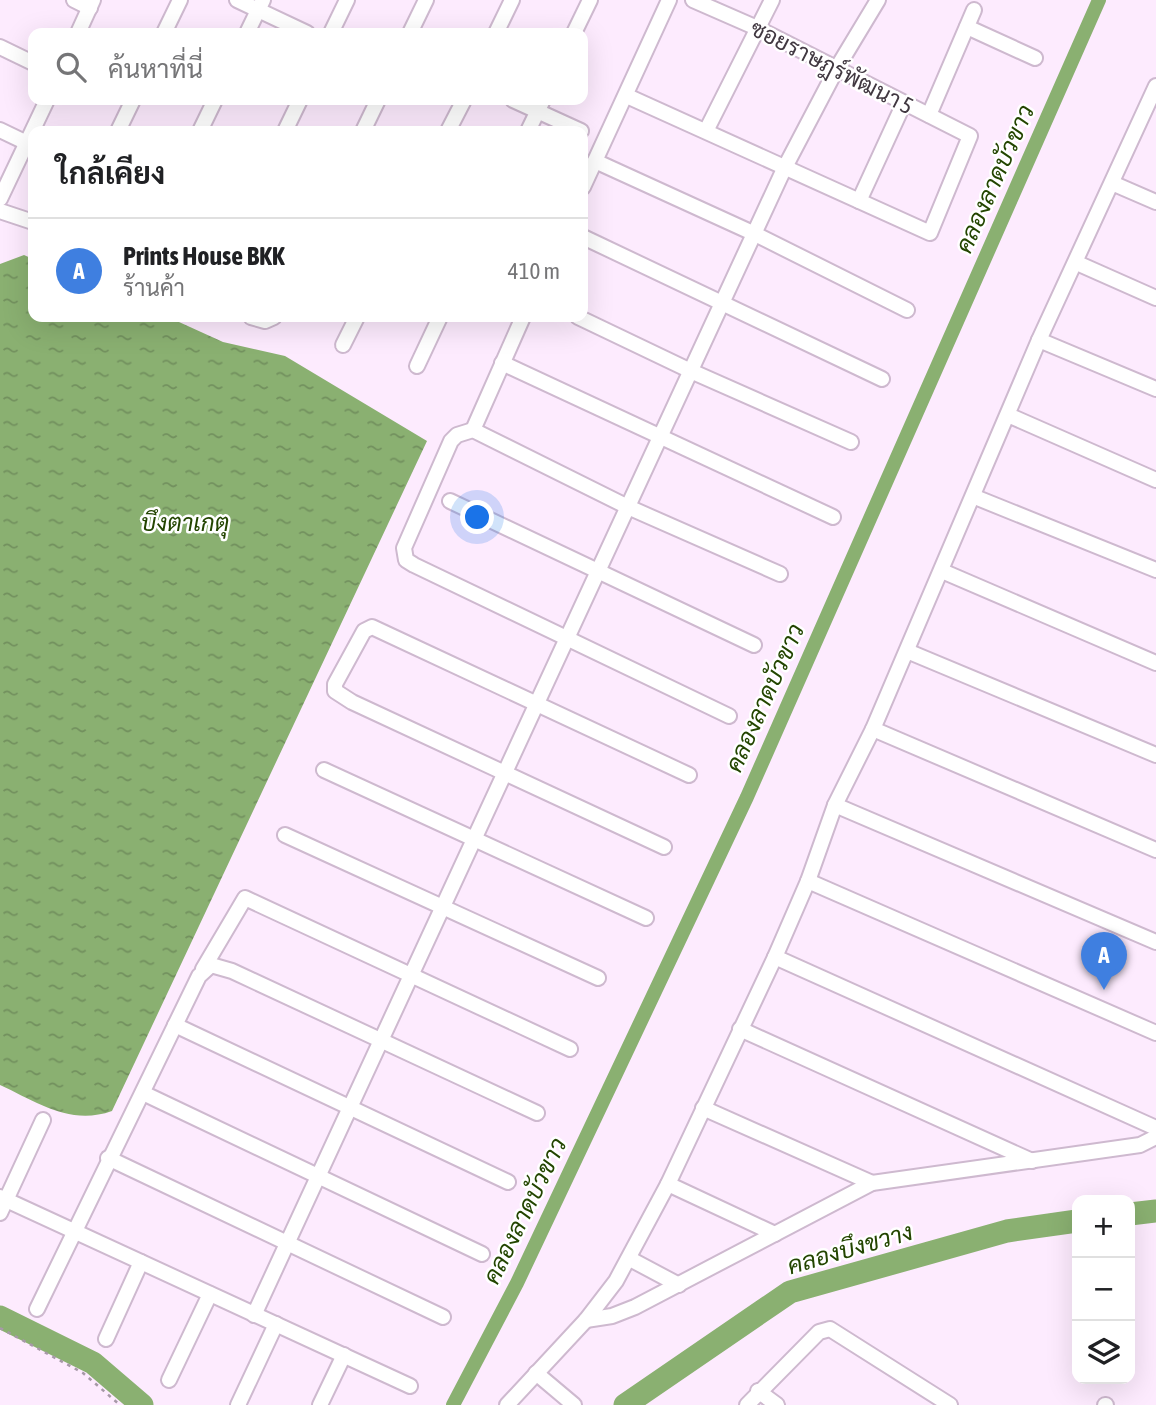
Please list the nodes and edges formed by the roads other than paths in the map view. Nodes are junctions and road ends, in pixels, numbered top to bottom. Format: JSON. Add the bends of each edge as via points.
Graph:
{"nodes":[{"id":1,"x":74,"y":0,"type":"edge"},
{"id":2,"x":180,"y":0,"type":"edge"},
{"id":3,"x":237,"y":0,"type":"edge"},
{"id":4,"x":347,"y":0,"type":"edge"},
{"id":5,"x":426,"y":0,"type":"edge"},
{"id":6,"x":512,"y":0,"type":"edge"},
{"id":7,"x":590,"y":0,"type":"edge"},
{"id":8,"x":669,"y":0,"type":"edge"},
{"id":9,"x":693,"y":0,"type":"edge"},
{"id":10,"x":772,"y":0,"type":"edge"},
{"id":11,"x":878,"y":0,"type":"edge"},
{"id":12,"x":91,"y":4,"type":"edge"},
{"id":13,"x":260,"y":5,"type":"edge"},
{"id":14,"x":974,"y":9,"type":"dead end"},
{"id":15,"x":967,"y":27,"type":"junction"},
{"id":16,"x":80,"y":28,"type":"edge"},
{"id":17,"x":166,"y":28,"type":"edge"},
{"id":18,"x":249,"y":28,"type":"edge"},
{"id":19,"x":299,"y":28,"type":"edge"},
{"id":20,"x":338,"y":28,"type":"edge"},
{"id":21,"x":412,"y":28,"type":"edge"},
{"id":22,"x":498,"y":28,"type":"edge"},
{"id":23,"x":576,"y":28,"type":"edge"},
{"id":24,"x":757,"y":28,"type":"junction"},
{"id":25,"x":0,"y":47,"type":"edge"},
{"id":26,"x":1035,"y":58,"type":"dead end"},
{"id":27,"x":28,"y":61,"type":"edge"},
{"id":28,"x":837,"y":68,"type":"junction"},
{"id":29,"x":1156,"y":86,"type":"edge"},
{"id":30,"x":627,"y":96,"type":"junction"},
{"id":31,"x":904,"y":103,"type":"junction"},
{"id":32,"x":45,"y":105,"type":"edge"},
{"id":33,"x":131,"y":105,"type":"edge"},
{"id":34,"x":213,"y":105,"type":"edge"},
{"id":35,"x":298,"y":105,"type":"edge"},
{"id":36,"x":376,"y":105,"type":"edge"},
{"id":37,"x":461,"y":105,"type":"edge"},
{"id":38,"x":540,"y":105,"type":"edge"},
{"id":39,"x":1150,"y":112,"type":"edge"},
{"id":40,"x":929,"y":115,"type":"junction"},
{"id":41,"x":35,"y":126,"type":"edge"},
{"id":42,"x":120,"y":126,"type":"edge"},
{"id":43,"x":202,"y":126,"type":"edge"},
{"id":44,"x":287,"y":126,"type":"edge"},
{"id":45,"x":365,"y":126,"type":"edge"},
{"id":46,"x":451,"y":126,"type":"edge"},
{"id":47,"x":530,"y":126,"type":"edge"},
{"id":48,"x":573,"y":126,"type":"edge"},
{"id":49,"x":0,"y":130,"type":"edge"},
{"id":50,"x":706,"y":131,"type":"junction"},
{"id":51,"x":588,"y":135,"type":"edge"},
{"id":52,"x":604,"y":142,"type":"junction"},
{"id":53,"x":27,"y":143,"type":"joint"},
{"id":54,"x":595,"y":161,"type":"junction"},
{"id":55,"x":784,"y":169,"type":"junction"},
{"id":56,"x":588,"y":176,"type":"edge"},
{"id":57,"x":1112,"y":183,"type":"junction"},
{"id":58,"x":0,"y":199,"type":"edge"},
{"id":59,"x":859,"y":201,"type":"junction"},
{"id":60,"x":1156,"y":202,"type":"edge"},
{"id":61,"x":0,"y":211,"type":"edge"},
{"id":62,"x":28,"y":220,"type":"edge"},
{"id":63,"x":755,"y":234,"type":"junction"},
{"id":64,"x":588,"y":239,"type":"edge"},
{"id":65,"x":1077,"y":263,"type":"junction"},
{"id":66,"x":1156,"y":298,"type":"edge"},
{"id":67,"x":721,"y":305,"type":"junction"},
{"id":68,"x":906,"y":310,"type":"dead end"},
{"id":69,"x":354,"y":322,"type":"edge"},
{"id":70,"x":438,"y":322,"type":"edge"},
{"id":71,"x":521,"y":322,"type":"edge"},
{"id":72,"x":588,"y":322,"type":"edge"},
{"id":73,"x":1039,"y":340,"type":"junction"},
{"id":74,"x":343,"y":345,"type":"dead end"},
{"id":75,"x":502,"y":363,"type":"junction"},
{"id":76,"x":417,"y":366,"type":"dead end"},
{"id":77,"x":692,"y":372,"type":"junction"},
{"id":78,"x":882,"y":379,"type":"dead end"},
{"id":79,"x":1156,"y":388,"type":"edge"},
{"id":80,"x":1008,"y":415,"type":"junction"},
{"id":81,"x":473,"y":429,"type":"junction"},
{"id":82,"x":662,"y":437,"type":"junction"},
{"id":83,"x":851,"y":442,"type":"dead end"},
{"id":84,"x":1156,"y":480,"type":"edge"},
{"id":85,"x":975,"y":497,"type":"junction"},
{"id":86,"x":450,"y":501,"type":"dead end"},
{"id":87,"x":628,"y":507,"type":"junction"},
{"id":88,"x":833,"y":517,"type":"dead end"},
{"id":89,"x":600,"y":570,"type":"junction"},
{"id":90,"x":1156,"y":570,"type":"edge"},
{"id":91,"x":942,"y":571,"type":"junction"},
{"id":92,"x":780,"y":574,"type":"dead end"},
{"id":93,"x":568,"y":637,"type":"junction"},
{"id":94,"x":754,"y":645,"type":"dead end"},
{"id":95,"x":907,"y":651,"type":"junction"},
{"id":96,"x":1156,"y":663,"type":"edge"},
{"id":97,"x":536,"y":704,"type":"junction"},
{"id":98,"x":729,"y":716,"type":"dead end"},
{"id":99,"x":873,"y":729,"type":"junction"},
{"id":100,"x":1156,"y":755,"type":"edge"},
{"id":101,"x":324,"y":770,"type":"dead end"},
{"id":102,"x":504,"y":771,"type":"junction"},
{"id":103,"x":689,"y":775,"type":"dead end"},
{"id":104,"x":835,"y":805,"type":"junction"},
{"id":105,"x":285,"y":835,"type":"dead end"},
{"id":106,"x":472,"y":838,"type":"junction"},
{"id":107,"x":664,"y":847,"type":"dead end"},
{"id":108,"x":1156,"y":850,"type":"edge"},
{"id":109,"x":808,"y":881,"type":"junction"},
{"id":110,"x":442,"y":907,"type":"junction"},
{"id":111,"x":646,"y":918,"type":"dead end"},
{"id":112,"x":1156,"y":942,"type":"edge"},
{"id":113,"x":775,"y":957,"type":"junction"},
{"id":114,"x":203,"y":969,"type":"junction"},
{"id":115,"x":412,"y":974,"type":"junction"},
{"id":116,"x":598,"y":978,"type":"dead end"},
{"id":117,"x":175,"y":1025,"type":"junction"},
{"id":118,"x":740,"y":1029,"type":"junction"},
{"id":119,"x":1156,"y":1033,"type":"edge"},
{"id":120,"x":382,"y":1040,"type":"junction"},
{"id":121,"x":570,"y":1049,"type":"dead end"},
{"id":122,"x":143,"y":1093,"type":"junction"},
{"id":123,"x":351,"y":1107,"type":"junction"},
{"id":124,"x":703,"y":1108,"type":"junction"},
{"id":125,"x":537,"y":1113,"type":"dead end"},
{"id":126,"x":43,"y":1120,"type":"dead end"},
{"id":127,"x":1156,"y":1128,"type":"edge"},
{"id":128,"x":1156,"y":1138,"type":"edge"},
{"id":129,"x":108,"y":1158,"type":"junction"},
{"id":130,"x":1033,"y":1161,"type":"junction"},
{"id":131,"x":319,"y":1175,"type":"junction"},
{"id":132,"x":508,"y":1182,"type":"dead end"},
{"id":133,"x":668,"y":1184,"type":"junction"},
{"id":134,"x":872,"y":1184,"type":"junction"},
{"id":135,"x":2,"y":1203,"type":"edge"},
{"id":136,"x":73,"y":1230,"type":"junction"},
{"id":137,"x":775,"y":1234,"type":"junction"},
{"id":138,"x":286,"y":1243,"type":"junction"},
{"id":139,"x":482,"y":1254,"type":"dead end"},
{"id":140,"x":630,"y":1259,"type":"junction"},
{"id":141,"x":141,"y":1262,"type":"junction"},
{"id":142,"x":679,"y":1285,"type":"junction"},
{"id":143,"x":210,"y":1294,"type":"junction"},
{"id":144,"x":37,"y":1309,"type":"dead end"},
{"id":145,"x":254,"y":1315,"type":"junction"},
{"id":146,"x":443,"y":1317,"type":"dead end"},
{"id":147,"x":586,"y":1320,"type":"junction"},
{"id":148,"x":276,"y":1324,"type":"junction"},
{"id":149,"x":106,"y":1339,"type":"dead end"},
{"id":150,"x":344,"y":1355,"type":"junction"},
{"id":151,"x":536,"y":1373,"type":"junction"},
{"id":152,"x":169,"y":1380,"type":"dead end"},
{"id":153,"x":410,"y":1386,"type":"dead end"},
{"id":154,"x":758,"y":1391,"type":"junction"},
{"id":155,"x":571,"y":1402,"type":"edge"},
{"id":156,"x":238,"y":1405,"type":"edge"},
{"id":157,"x":320,"y":1405,"type":"edge"},
{"id":158,"x":508,"y":1405,"type":"edge"},
{"id":159,"x":747,"y":1405,"type":"edge"},
{"id":160,"x":777,"y":1405,"type":"edge"},
{"id":161,"x":950,"y":1405,"type":"edge"}],
"edges":[{"from":1,"to":12,"type":"street"},
{"from":2,"to":17,"type":"street"},
{"from":3,"to":13,"type":"street"},
{"from":4,"to":20,"type":"street"},
{"from":5,"to":21,"type":"street"},
{"from":6,"to":22,"type":"street"},
{"from":7,"to":23,"type":"street"},
{"from":8,"to":30,"type":"street"},
{"from":9,"to":24,"type":"street","name":"ซอยราษฎร์พัฒนา 5"},
{"from":10,"to":24,"type":"street"},
{"from":11,"to":28,"type":"street"},
{"from":12,"to":16,"type":"street"},
{"from":13,"to":18,"type":"street"},
{"from":13,"to":19,"type":"street"},
{"from":14,"to":15,"type":"street"},
{"from":15,"to":26,"type":"street"},
{"from":15,"to":40,"type":"street"},
{"from":24,"to":28,"type":"street","name":"ซอยราษฎร์พัฒนา 5"},
{"from":24,"to":50,"type":"street"},
{"from":25,"to":27,"type":"street"},
{"from":28,"to":31,"type":"street","name":"ซอยราษฎร์พัฒนา 5"},
{"from":28,"to":55,"type":"street"},
{"from":29,"to":39,"type":"street"},
{"from":30,"to":50,"type":"street"},
{"from":30,"to":52,"type":"street"},
{"from":31,"to":40,"type":"street","name":"ซอยราษฎร์พัฒนา 5"},
{"from":31,"to":59,"type":"street"},
{"from":32,"to":41,"type":"street"},
{"from":33,"to":42,"type":"street"},
{"from":34,"to":43,"type":"street"},
{"from":35,"to":44,"type":"street"},
{"from":36,"to":45,"type":"street"},
{"from":37,"to":46,"type":"street"},
{"from":38,"to":47,"type":"street"},
{"from":38,"to":48,"type":"street"},
{"from":39,"to":57,"type":"street"},
{"from":40,"to":59,"type":"street","name":"ซอยราษฎร์พัฒนา 5","via":[[970,136],[929,234]]},
{"from":49,"to":53,"type":"street"},
{"from":50,"to":55,"type":"street"},
{"from":51,"to":52,"type":"street"},
{"from":52,"to":54,"type":"street"},
{"from":53,"to":58,"type":"street"},
{"from":54,"to":56,"type":"street"},
{"from":54,"to":63,"type":"street"},
{"from":55,"to":59,"type":"street"},
{"from":55,"to":63,"type":"street"},
{"from":57,"to":60,"type":"street"},
{"from":57,"to":65,"type":"street"},
{"from":61,"to":62,"type":"street"},
{"from":63,"to":67,"type":"street"},
{"from":63,"to":68,"type":"street"},
{"from":64,"to":67,"type":"street"},
{"from":65,"to":66,"type":"street"},
{"from":65,"to":73,"type":"street"},
{"from":67,"to":77,"type":"street"},
{"from":67,"to":78,"type":"street"},
{"from":69,"to":74,"type":"street"},
{"from":70,"to":76,"type":"street"},
{"from":71,"to":75,"type":"street"},
{"from":72,"to":77,"type":"street"},
{"from":73,"to":79,"type":"street"},
{"from":73,"to":80,"type":"street"},
{"from":75,"to":81,"type":"street"},
{"from":75,"to":82,"type":"street"},
{"from":77,"to":82,"type":"street"},
{"from":77,"to":83,"type":"street"},
{"from":80,"to":84,"type":"street"},
{"from":80,"to":85,"type":"street"},
{"from":81,"to":87,"type":"street"},
{"from":81,"to":93,"type":"street","via":[[451,441],[404,555],[414,565]]},
{"from":82,"to":87,"type":"street"},
{"from":82,"to":88,"type":"street"},
{"from":85,"to":90,"type":"street"},
{"from":85,"to":91,"type":"street"},
{"from":86,"to":89,"type":"street"},
{"from":87,"to":89,"type":"street"},
{"from":87,"to":92,"type":"street"},
{"from":89,"to":93,"type":"street"},
{"from":89,"to":94,"type":"street"},
{"from":91,"to":95,"type":"street"},
{"from":91,"to":96,"type":"street"},
{"from":93,"to":97,"type":"street"},
{"from":93,"to":98,"type":"street"},
{"from":95,"to":99,"type":"street"},
{"from":95,"to":100,"type":"street"},
{"from":97,"to":102,"type":"street"},
{"from":97,"to":102,"type":"street","via":[[372,627],[364,631],[335,684],[335,691],[352,702]]},
{"from":97,"to":103,"type":"street"},
{"from":99,"to":104,"type":"street"},
{"from":99,"to":108,"type":"street"},
{"from":101,"to":106,"type":"street"},
{"from":102,"to":106,"type":"street"},
{"from":102,"to":107,"type":"street"},
{"from":104,"to":109,"type":"street"},
{"from":104,"to":112,"type":"street"},
{"from":105,"to":110,"type":"street"},
{"from":106,"to":110,"type":"street"},
{"from":106,"to":111,"type":"street"},
{"from":109,"to":113,"type":"street"},
{"from":109,"to":119,"type":"street"},
{"from":110,"to":115,"type":"street"},
{"from":110,"to":116,"type":"street"},
{"from":113,"to":118,"type":"street"},
{"from":113,"to":127,"type":"street"},
{"from":114,"to":115,"type":"street","via":[[245,898]]},
{"from":114,"to":117,"type":"street"},
{"from":114,"to":120,"type":"street","via":[[217,965]]},
{"from":115,"to":120,"type":"street"},
{"from":115,"to":121,"type":"street"},
{"from":117,"to":122,"type":"street"},
{"from":117,"to":123,"type":"street"},
{"from":118,"to":124,"type":"street"},
{"from":118,"to":130,"type":"street"},
{"from":120,"to":123,"type":"street"},
{"from":120,"to":125,"type":"street"},
{"from":122,"to":129,"type":"street"},
{"from":122,"to":131,"type":"street"},
{"from":123,"to":131,"type":"street"},
{"from":123,"to":132,"type":"street"},
{"from":124,"to":133,"type":"street"},
{"from":124,"to":134,"type":"street"},
{"from":126,"to":135,"type":"street"},
{"from":128,"to":130,"type":"street","via":[[1140,1145]]},
{"from":129,"to":136,"type":"street"},
{"from":129,"to":138,"type":"street"},
{"from":130,"to":134,"type":"street"},
{"from":131,"to":138,"type":"street"},
{"from":131,"to":139,"type":"street"},
{"from":133,"to":137,"type":"street"},
{"from":133,"to":140,"type":"street"},
{"from":134,"to":137,"type":"street"},
{"from":135,"to":136,"type":"street"},
{"from":136,"to":141,"type":"street"},
{"from":136,"to":144,"type":"street"},
{"from":137,"to":142,"type":"street"},
{"from":138,"to":145,"type":"street"},
{"from":138,"to":146,"type":"street"},
{"from":140,"to":142,"type":"street"},
{"from":140,"to":147,"type":"street"},
{"from":141,"to":143,"type":"street"},
{"from":141,"to":149,"type":"street"},
{"from":142,"to":147,"type":"street","via":[[624,1312]]},
{"from":143,"to":145,"type":"street"},
{"from":143,"to":152,"type":"street"},
{"from":145,"to":148,"type":"street"},
{"from":147,"to":151,"type":"street"},
{"from":148,"to":150,"type":"street"},
{"from":148,"to":156,"type":"street"},
{"from":150,"to":153,"type":"street"},
{"from":150,"to":157,"type":"street"},
{"from":151,"to":155,"type":"street"},
{"from":151,"to":158,"type":"street"},
{"from":154,"to":159,"type":"street"},
{"from":154,"to":160,"type":"street"},
{"from":154,"to":161,"type":"street","via":[[819,1332],[830,1329]]}]}
